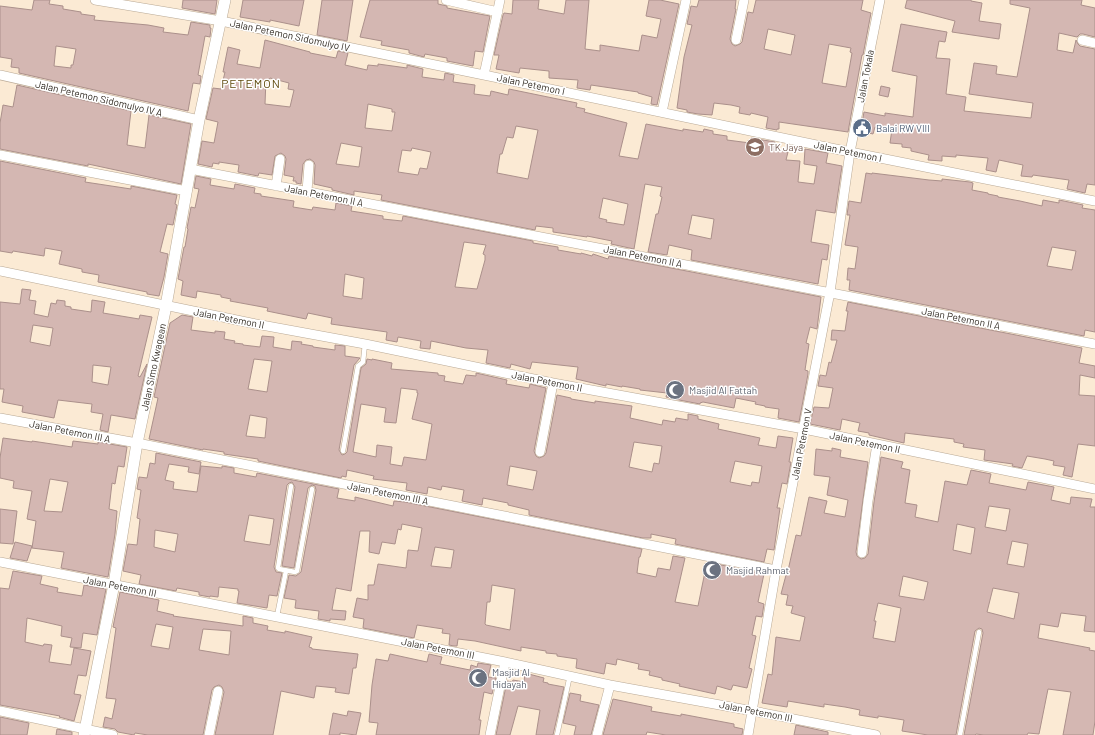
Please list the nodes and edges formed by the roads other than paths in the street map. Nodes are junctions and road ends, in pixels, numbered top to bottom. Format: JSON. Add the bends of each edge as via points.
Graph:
{"nodes":[{"id":1,"x":95,"y":0,"type":"edge"},
{"id":2,"x":225,"y":0,"type":"edge"},
{"id":3,"x":446,"y":0,"type":"edge"},
{"id":4,"x":500,"y":0,"type":"edge"},
{"id":5,"x":686,"y":0,"type":"edge"},
{"id":6,"x":744,"y":0,"type":"edge"},
{"id":7,"x":880,"y":0,"type":"edge"},
{"id":8,"x":498,"y":12,"type":"junction"},
{"id":9,"x":221,"y":21,"type":"junction"},
{"id":10,"x":736,"y":40,"type":"dead end"},
{"id":11,"x":1082,"y":40,"type":"dead end"},
{"id":12,"x":1095,"y":43,"type":"edge"},
{"id":13,"x":484,"y":75,"type":"junction"},
{"id":14,"x":0,"y":76,"type":"edge"},
{"id":15,"x":662,"y":112,"type":"junction"},
{"id":16,"x":199,"y":120,"type":"junction"},
{"id":17,"x":850,"y":152,"type":"junction"},
{"id":18,"x":0,"y":155,"type":"edge"},
{"id":19,"x":280,"y":158,"type":"dead end"},
{"id":20,"x":309,"y":165,"type":"dead end"},
{"id":21,"x":190,"y":169,"type":"junction"},
{"id":22,"x":276,"y":186,"type":"junction"},
{"id":23,"x":187,"y":191,"type":"junction"},
{"id":24,"x":307,"y":191,"type":"junction"},
{"id":25,"x":1095,"y":201,"type":"edge"},
{"id":26,"x":0,"y":271,"type":"edge"},
{"id":27,"x":830,"y":292,"type":"junction"},
{"id":28,"x":166,"y":306,"type":"junction"},
{"id":29,"x":365,"y":344,"type":"junction"},
{"id":30,"x":1095,"y":344,"type":"edge"},
{"id":31,"x":554,"y":383,"type":"junction"},
{"id":32,"x":0,"y":418,"type":"edge"},
{"id":33,"x":804,"y":429,"type":"junction"},
{"id":34,"x":136,"y":443,"type":"junction"},
{"id":35,"x":877,"y":444,"type":"junction"},
{"id":36,"x":343,"y":451,"type":"dead end"},
{"id":37,"x":540,"y":452,"type":"dead end"},
{"id":38,"x":291,"y":486,"type":"dead end"},
{"id":39,"x":312,"y":489,"type":"dead end"},
{"id":40,"x":1095,"y":489,"type":"edge"},
{"id":41,"x":862,"y":553,"type":"dead end"},
{"id":42,"x":0,"y":562,"type":"edge"},
{"id":43,"x":776,"y":570,"type":"junction"},
{"id":44,"x":286,"y":571,"type":"junction"},
{"id":45,"x":114,"y":584,"type":"junction"},
{"id":46,"x":277,"y":616,"type":"junction"},
{"id":47,"x":979,"y":632,"type":"dead end"},
{"id":48,"x":504,"y":662,"type":"junction"},
{"id":49,"x":570,"y":675,"type":"junction"},
{"id":50,"x":610,"y":685,"type":"junction"},
{"id":51,"x":218,"y":691,"type":"dead end"},
{"id":52,"x":753,"y":710,"type":"junction"},
{"id":53,"x":0,"y":711,"type":"edge"},
{"id":54,"x":85,"y":732,"type":"edge"},
{"id":55,"x":112,"y":735,"type":"edge"},
{"id":56,"x":209,"y":735,"type":"edge"},
{"id":57,"x":490,"y":735,"type":"edge"},
{"id":58,"x":556,"y":735,"type":"edge"},
{"id":59,"x":597,"y":735,"type":"edge"},
{"id":60,"x":748,"y":735,"type":"edge"},
{"id":61,"x":876,"y":735,"type":"edge"},
{"id":62,"x":960,"y":735,"type":"edge"}],
"edges":[{"from":1,"to":9,"type":"street","name":"Jalan Petemon Sidomulyo IV"},
{"from":2,"to":9,"type":"street","name":"Jalan Simo Kwagean"},
{"from":3,"to":8,"type":"street"},
{"from":4,"to":8,"type":"street"},
{"from":5,"to":15,"type":"street"},
{"from":6,"to":10,"type":"street"},
{"from":7,"to":17,"type":"street","name":"Jalan Tokala"},
{"from":8,"to":13,"type":"street"},
{"from":9,"to":13,"type":"street","name":"Jalan Petemon Sidomulyo IV"},
{"from":9,"to":16,"type":"street","name":"Jalan Simo Kwagean"},
{"from":11,"to":12,"type":"street"},
{"from":13,"to":15,"type":"street","name":"Jalan Petemon I"},
{"from":14,"to":16,"type":"street","name":"Jalan Petemon Sidomulyo IV A"},
{"from":15,"to":17,"type":"street","name":"Jalan Petemon I"},
{"from":16,"to":21,"type":"street","name":"Jalan Simo Kwagean"},
{"from":17,"to":25,"type":"street","name":"Jalan Petemon I"},
{"from":17,"to":27,"type":"street","name":"Jalan Petemon V"},
{"from":18,"to":23,"type":"street"},
{"from":19,"to":22,"type":"street"},
{"from":20,"to":24,"type":"street"},
{"from":21,"to":22,"type":"street","name":"Jalan Petemon II A"},
{"from":21,"to":23,"type":"street","name":"Jalan Simo Kwagean"},
{"from":22,"to":24,"type":"street","name":"Jalan Petemon II A"},
{"from":23,"to":28,"type":"street","name":"Jalan Simo Kwagean"},
{"from":24,"to":27,"type":"street","name":"Jalan Petemon II A"},
{"from":26,"to":28,"type":"street","name":"Jalan Petemon II"},
{"from":27,"to":30,"type":"street","name":"Jalan Petemon II A"},
{"from":27,"to":33,"type":"street","name":"Jalan Petemon V"},
{"from":28,"to":29,"type":"street","name":"Jalan Petemon II"},
{"from":28,"to":34,"type":"street","name":"Jalan Simo Kwagean"},
{"from":29,"to":31,"type":"street","name":"Jalan Petemon II"},
{"from":29,"to":36,"type":"lane","via":[[363,362],[358,366]]},
{"from":31,"to":33,"type":"street","name":"Jalan Petemon II"},
{"from":31,"to":37,"type":"street"},
{"from":32,"to":34,"type":"street","name":"Jalan Petemon III A"},
{"from":33,"to":35,"type":"street","name":"Jalan Petemon II"},
{"from":33,"to":43,"type":"street","name":"Jalan Petemon V"},
{"from":34,"to":43,"type":"street","name":"Jalan Petemon III A"},
{"from":34,"to":45,"type":"street","name":"Jalan Simo Kwagean"},
{"from":35,"to":40,"type":"street","name":"Jalan Petemon II"},
{"from":35,"to":41,"type":"street"},
{"from":38,"to":44,"type":"lane","via":[[278,568]]},
{"from":39,"to":44,"type":"lane","via":[[297,571]]},
{"from":42,"to":45,"type":"street","name":"Jalan Petemon III"},
{"from":43,"to":52,"type":"street","name":"Jalan Petemon V"},
{"from":44,"to":46,"type":"lane"},
{"from":45,"to":46,"type":"street","name":"Jalan Petemon III"},
{"from":45,"to":54,"type":"street","name":"Jalan Simo Kwagean"},
{"from":46,"to":48,"type":"street","name":"Jalan Petemon III"},
{"from":47,"to":62,"type":"lane"},
{"from":48,"to":49,"type":"street","name":"Jalan Petemon III"},
{"from":48,"to":57,"type":"street"},
{"from":49,"to":50,"type":"street","name":"Jalan Petemon III"},
{"from":49,"to":58,"type":"lane"},
{"from":50,"to":52,"type":"street","name":"Jalan Petemon III"},
{"from":50,"to":59,"type":"street"},
{"from":51,"to":56,"type":"street"},
{"from":52,"to":60,"type":"street","name":"Jalan Petemon V"},
{"from":52,"to":61,"type":"street","name":"Jalan Petemon III"},
{"from":53,"to":54,"type":"street"},
{"from":54,"to":55,"type":"street"}]}
